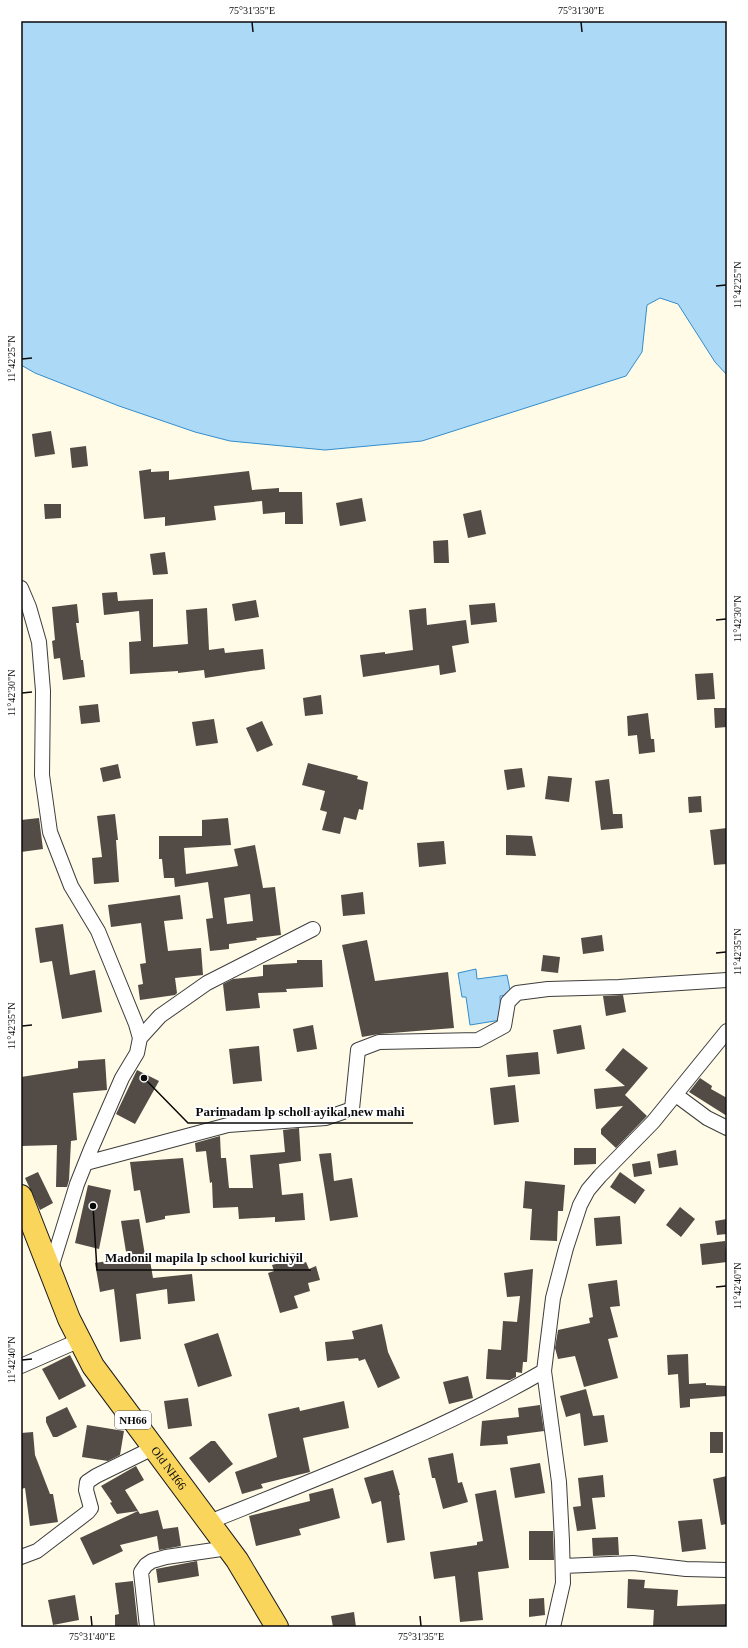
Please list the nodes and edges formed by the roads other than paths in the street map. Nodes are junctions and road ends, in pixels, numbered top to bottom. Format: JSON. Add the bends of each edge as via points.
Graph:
{"nodes":[{"id":1,"x":21,"y":588,"type":"edge"},
{"id":2,"x":313,"y":929,"type":"dead end"},
{"id":3,"x":727,"y":980,"type":"edge"},
{"id":4,"x":727,"y":1031,"type":"edge"},
{"id":5,"x":140,"y":1038,"type":"junction"},
{"id":6,"x":676,"y":1095,"type":"junction"},
{"id":7,"x":727,"y":1128,"type":"edge"},
{"id":8,"x":86,"y":1163,"type":"junction"},
{"id":9,"x":21,"y":1196,"type":"edge"},
{"id":10,"x":50,"y":1272,"type":"junction"},
{"id":11,"x":80,"y":1340,"type":"junction"},
{"id":12,"x":21,"y":1366,"type":"edge"},
{"id":13,"x":544,"y":1371,"type":"junction"},
{"id":14,"x":153,"y":1448,"type":"junction"},
{"id":15,"x":209,"y":1522,"type":"junction"},
{"id":16,"x":228,"y":1548,"type":"junction"},
{"id":17,"x":21,"y":1557,"type":"edge"},
{"id":18,"x":563,"y":1566,"type":"junction"},
{"id":19,"x":727,"y":1570,"type":"edge"},
{"id":20,"x":147,"y":1627,"type":"edge"},
{"id":21,"x":277,"y":1627,"type":"edge"},
{"id":22,"x":553,"y":1627,"type":"edge"}],
"edges":[{"from":1,"to":5,"type":"street","via":[[29,606],[38,642],[43,691],[42,775],[50,832],[71,886],[98,931]]},
{"from":2,"to":5,"type":"street","via":[[207,983],[160,1016]]},
{"from":3,"to":8,"type":"street","via":[[548,989],[517,993],[508,1002],[504,1026],[478,1040],[379,1042],[358,1050],[352,1109],[326,1118],[228,1125]]},
{"from":4,"to":6,"type":"street"},
{"from":5,"to":8,"type":"street","via":[[137,1053],[122,1078]]},
{"from":6,"to":7,"type":"street","via":[[707,1118]]},
{"from":6,"to":13,"type":"street","via":[[600,1176],[588,1190],[580,1206],[566,1248],[554,1298]]},
{"from":8,"to":10,"type":"street"},
{"from":9,"to":10,"type":"main road","name":"Old NH66","number":"NH66"},
{"from":10,"to":11,"type":"main road","name":"Old NH66","number":"NH66"},
{"from":11,"to":12,"type":"street"},
{"from":11,"to":14,"type":"main road","name":"Old NH66","number":"NH66","via":[[92,1366]]},
{"from":13,"to":15,"type":"street","via":[[510,1391],[397,1446]]},
{"from":13,"to":18,"type":"street","via":[[559,1482]]},
{"from":14,"to":15,"type":"main road","name":"Old NH66","number":"NH66"},
{"from":14,"to":17,"type":"street","via":[[87,1482],[86,1490],[91,1508],[88,1512],[37,1551]]},
{"from":15,"to":16,"type":"main road","name":"Old NH66","number":"NH66"},
{"from":16,"to":20,"type":"street","via":[[166,1557],[146,1565],[141,1572]]},
{"from":16,"to":21,"type":"main road","name":"Old NH66","number":"NH66"},
{"from":18,"to":19,"type":"street","via":[[633,1563],[686,1569]]},
{"from":18,"to":22,"type":"street","via":[[563,1583]]}]}
